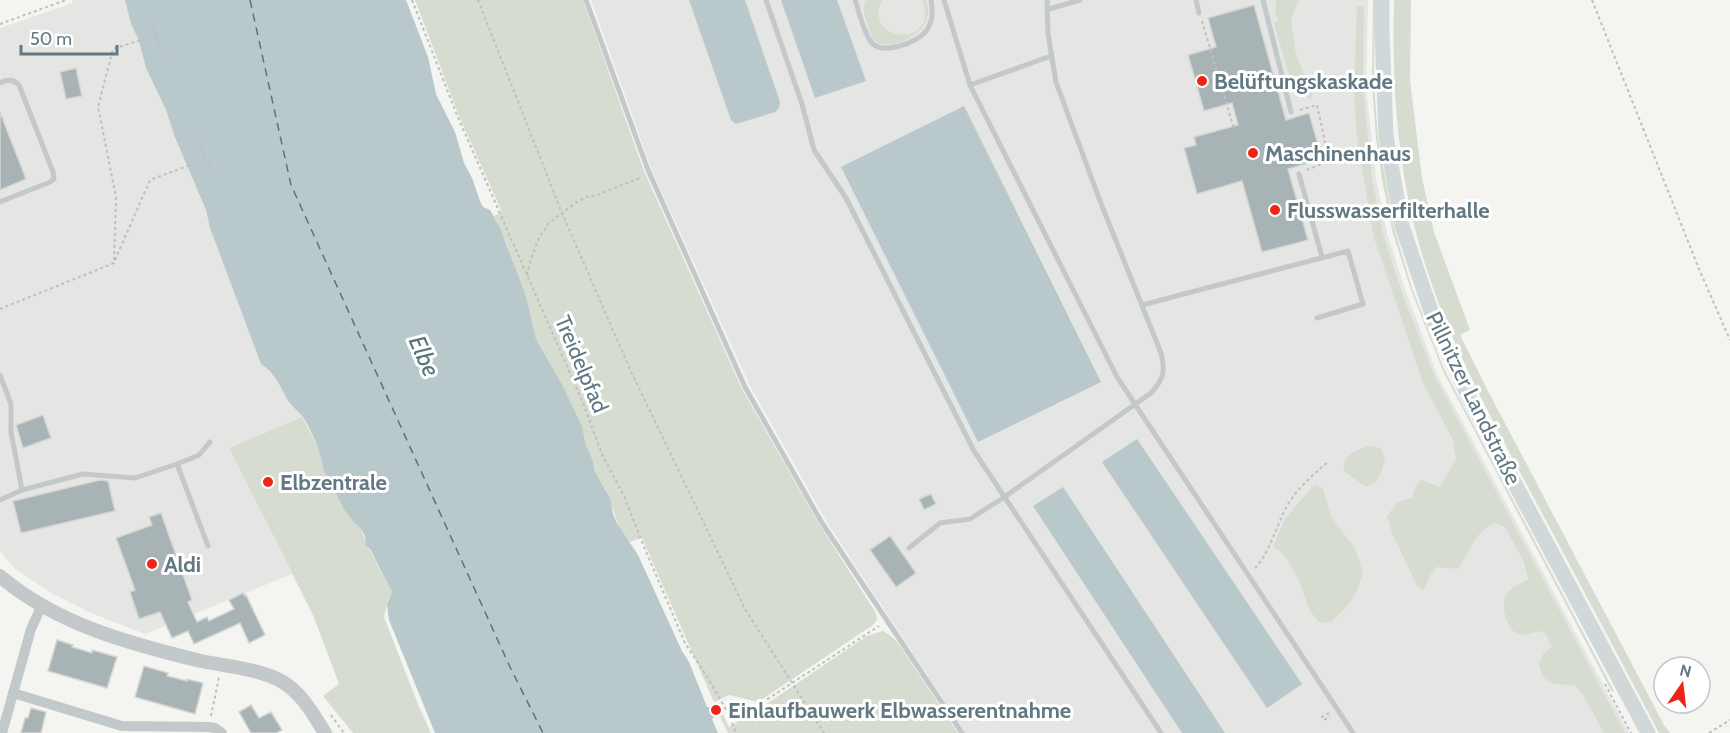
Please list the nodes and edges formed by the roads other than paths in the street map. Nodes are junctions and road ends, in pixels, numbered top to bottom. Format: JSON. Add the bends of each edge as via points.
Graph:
{"nodes":[{"id":1,"x":586,"y":0,"type":"edge"},
{"id":2,"x":766,"y":0,"type":"edge"},
{"id":3,"x":855,"y":0,"type":"edge"},
{"id":4,"x":931,"y":0,"type":"edge"},
{"id":5,"x":944,"y":0,"type":"edge"},
{"id":6,"x":1047,"y":0,"type":"edge"},
{"id":7,"x":1080,"y":0,"type":"edge"},
{"id":8,"x":1196,"y":0,"type":"edge"},
{"id":9,"x":1263,"y":0,"type":"edge"},
{"id":10,"x":1382,"y":0,"type":"edge"},
{"id":11,"x":1049,"y":9,"type":"junction"},
{"id":12,"x":1199,"y":13,"type":"road end"},
{"id":13,"x":1051,"y":56,"type":"junction"},
{"id":14,"x":0,"y":83,"type":"edge"},
{"id":15,"x":970,"y":85,"type":"junction"},
{"id":16,"x":1291,"y":112,"type":"road end"},
{"id":17,"x":1299,"y":174,"type":"road end"},
{"id":18,"x":0,"y":202,"type":"edge"},
{"id":19,"x":1322,"y":257,"type":"junction"},
{"id":20,"x":1142,"y":305,"type":"junction"},
{"id":21,"x":1317,"y":318,"type":"dead end"},
{"id":22,"x":0,"y":375,"type":"edge"},
{"id":23,"x":1134,"y":405,"type":"junction"},
{"id":24,"x":210,"y":442,"type":"dead end"},
{"id":25,"x":177,"y":464,"type":"junction"},
{"id":26,"x":22,"y":490,"type":"junction"},
{"id":27,"x":1003,"y":498,"type":"junction"},
{"id":28,"x":0,"y":500,"type":"edge"},
{"id":29,"x":208,"y":546,"type":"dead end"},
{"id":30,"x":909,"y":548,"type":"dead end"},
{"id":31,"x":0,"y":576,"type":"edge"},
{"id":32,"x":42,"y":605,"type":"junction"},
{"id":33,"x":13,"y":693,"type":"junction"},
{"id":34,"x":122,"y":730,"type":"edge"},
{"id":35,"x":2,"y":733,"type":"edge"},
{"id":36,"x":222,"y":733,"type":"edge"},
{"id":37,"x":325,"y":733,"type":"edge"},
{"id":38,"x":962,"y":733,"type":"edge"},
{"id":39,"x":1161,"y":733,"type":"edge"},
{"id":40,"x":1353,"y":733,"type":"edge"},
{"id":41,"x":1648,"y":733,"type":"edge"}],
"edges":[{"from":1,"to":38,"type":"lane","via":[[650,175],[745,387],[822,523]]},
{"from":2,"to":27,"type":"lane","via":[[814,150],[846,198],[974,451]]},
{"from":3,"to":4,"type":"lane","via":[[868,38],[881,49],[917,39],[926,31],[932,16]]},
{"from":5,"to":15,"type":"lane"},
{"from":6,"to":11,"type":"lane"},
{"from":7,"to":11,"type":"lane"},
{"from":8,"to":12,"type":"lane"},
{"from":9,"to":16,"type":"lane"},
{"from":10,"to":41,"type":"main road","name":"Pillnitzer Landstraße","via":[[1386,136],[1402,226],[1436,326],[1474,408]]},
{"from":11,"to":13,"type":"lane"},
{"from":13,"to":15,"type":"lane"},
{"from":13,"to":20,"type":"lane","via":[[1064,104]]},
{"from":14,"to":18,"type":"lane","via":[[9,80],[19,85],[54,178]]},
{"from":15,"to":23,"type":"lane"},
{"from":17,"to":19,"type":"lane"},
{"from":19,"to":20,"type":"lane"},
{"from":19,"to":21,"type":"lane","via":[[1348,251],[1363,304]]},
{"from":20,"to":23,"type":"lane","via":[[1164,369],[1160,383]]},
{"from":22,"to":26,"type":"lane","via":[[11,405],[11,432]]},
{"from":23,"to":27,"type":"lane"},
{"from":23,"to":40,"type":"lane"},
{"from":24,"to":25,"type":"lane","via":[[199,455]]},
{"from":25,"to":26,"type":"lane","via":[[135,478],[83,474]]},
{"from":25,"to":29,"type":"lane"},
{"from":26,"to":28,"type":"lane"},
{"from":27,"to":30,"type":"lane","via":[[970,519],[940,523]]},
{"from":27,"to":39,"type":"lane"},
{"from":31,"to":32,"type":"street"},
{"from":32,"to":33,"type":"street"},
{"from":32,"to":37,"type":"street","via":[[118,638],[281,681],[298,695]]},
{"from":33,"to":34,"type":"street"},
{"from":33,"to":35,"type":"street"},
{"from":34,"to":36,"type":"street","via":[[215,728]]}]}
